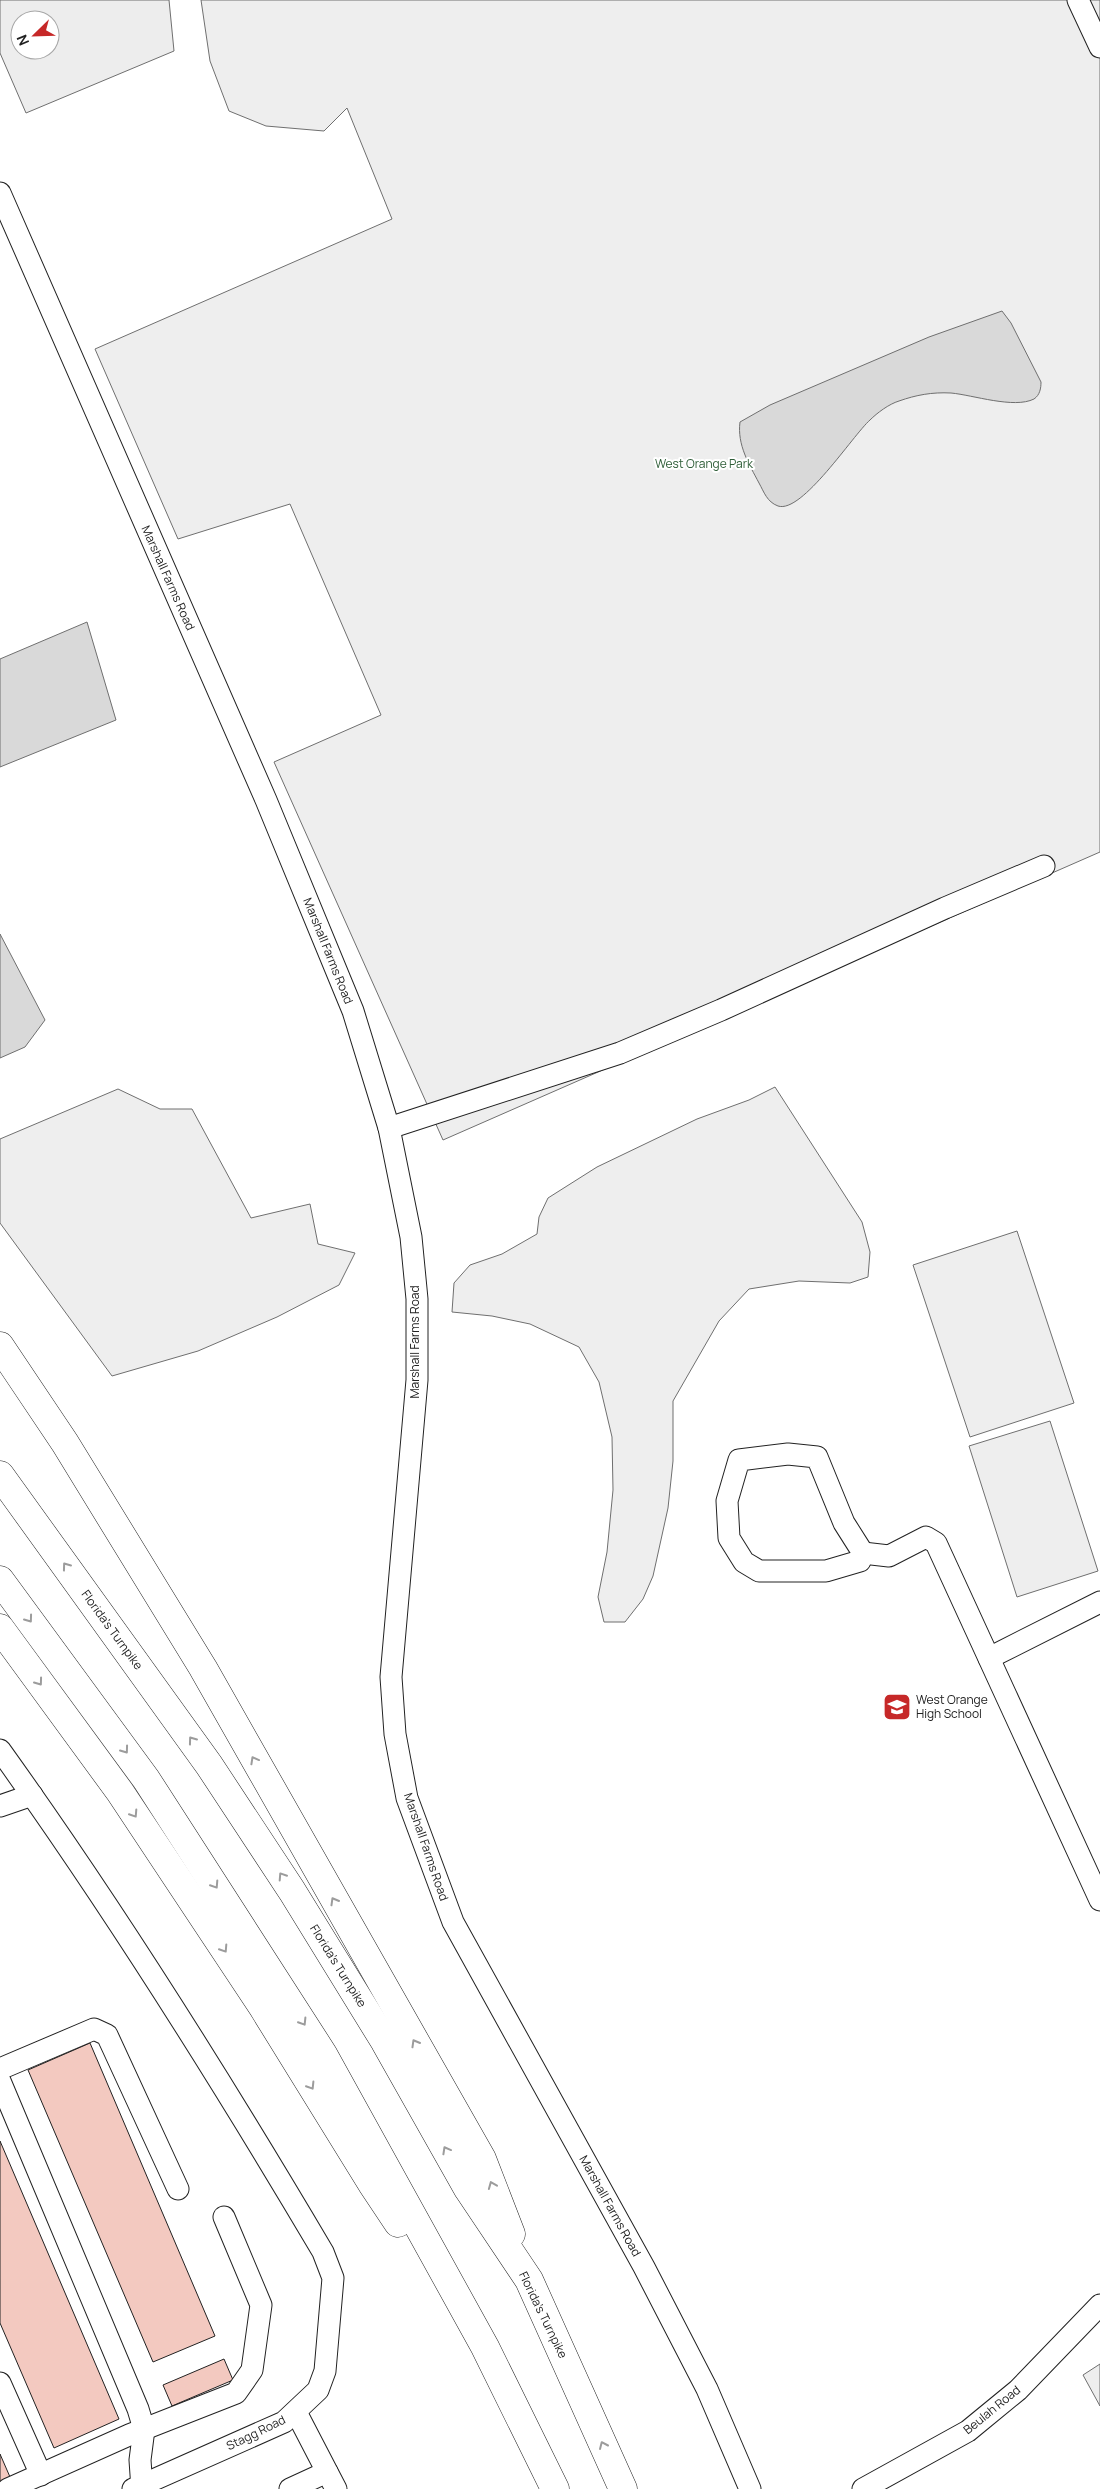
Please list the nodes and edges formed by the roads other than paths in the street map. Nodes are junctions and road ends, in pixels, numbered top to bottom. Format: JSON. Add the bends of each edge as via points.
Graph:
{"nodes":[{"id":1,"x":1078,"y":0,"type":"edge"},
{"id":2,"x":1100,"y":47,"type":"edge"},
{"id":3,"x":0,"y":193,"type":"edge"},
{"id":4,"x":1044,"y":866,"type":"dead end"},
{"id":5,"x":389,"y":1128,"type":"junction"},
{"id":6,"x":0,"y":1346,"type":"edge"},
{"id":7,"x":0,"y":1475,"type":"edge"},
{"id":8,"x":864,"y":1553,"type":"junction"},
{"id":9,"x":0,"y":1580,"type":"edge"},
{"id":10,"x":1100,"y":1602,"type":"edge"},
{"id":11,"x":0,"y":1628,"type":"edge"},
{"id":12,"x":989,"y":1658,"type":"junction"},
{"id":13,"x":0,"y":1750,"type":"edge"},
{"id":14,"x":32,"y":1795,"type":"junction"},
{"id":15,"x":0,"y":1806,"type":"edge"},
{"id":16,"x":1100,"y":1900,"type":"edge"},
{"id":17,"x":0,"y":2069,"type":"edge"},
{"id":18,"x":0,"y":2080,"type":"edge"},
{"id":19,"x":178,"y":2189,"type":"dead end"},
{"id":20,"x":224,"y":2217,"type":"dead end"},
{"id":21,"x":529,"y":2280,"type":"junction"},
{"id":22,"x":1100,"y":2305,"type":"edge"},
{"id":23,"x":485,"y":2347,"type":"junction"},
{"id":24,"x":0,"y":2383,"type":"edge"},
{"id":25,"x":296,"y":2412,"type":"junction"},
{"id":26,"x":144,"y":2430,"type":"junction"},
{"id":27,"x":41,"y":2475,"type":"junction"},
{"id":28,"x":331,"y":2481,"type":"edge"},
{"id":29,"x":139,"y":2488,"type":"edge"},
{"id":30,"x":8,"y":2489,"type":"edge"},
{"id":31,"x":290,"y":2489,"type":"edge"},
{"id":32,"x":554,"y":2489,"type":"edge"},
{"id":33,"x":623,"y":2489,"type":"edge"},
{"id":34,"x":750,"y":2489,"type":"edge"},
{"id":35,"x":864,"y":2489,"type":"edge"}],
"edges":[{"from":1,"to":2,"type":"street"},
{"from":3,"to":5,"type":"street","name":"Marshall Farms Road","via":[[266,800],[353,1011]]},
{"from":4,"to":5,"type":"street","via":[[620,1053]]},
{"from":5,"to":34,"type":"street","name":"Marshall Farms Road","via":[[411,1237],[417,1299],[417,1380],[391,1677],[395,1734],[406,1798],[453,1922],[644,2267],[707,2389]]},
{"from":21,"to":6,"type":"highway","one_way":true,"via":[[482,2159],[203,1668],[65,1443]]},
{"from":21,"to":7,"type":"highway","name":"Florida's Turnpike","one_way":true,"via":[[468,2189],[385,2042],[292,1891],[209,1765]]},
{"from":8,"to":8,"type":"street","via":[[844,1523],[817,1457],[788,1454],[739,1460],[727,1502],[729,1538],[744,1562],[759,1571],[826,1571],[860,1561]]},
{"from":8,"to":12,"type":"street","via":[[889,1556],[926,1537],[936,1543]]},
{"from":9,"to":23,"type":"highway","one_way":true,"via":[[146,1779],[323,2054]]},
{"from":10,"to":12,"type":"street"},
{"from":11,"to":23,"type":"highway","one_way":true,"via":[[120,1792],[262,2006],[372,2184]]},
{"from":12,"to":16,"type":"street"},
{"from":13,"to":14,"type":"street"},
{"from":14,"to":15,"type":"street"},
{"from":14,"to":25,"type":"street","name":"Stagg Road","via":[[70,1848],[189,2033],[319,2244],[333,2278],[325,2371],[318,2390]]},
{"from":17,"to":19,"type":"street","via":[[94,2029],[107,2035]]},
{"from":18,"to":26,"type":"street"},
{"from":20,"to":26,"type":"street","via":[[261,2305],[252,2370],[236,2393]]},
{"from":33,"to":21,"type":"highway","name":"Florida's Turnpike","one_way":true},
{"from":22,"to":35,"type":"street","name":"Beulah Road","via":[[1018,2390],[968,2431]]},
{"from":23,"to":32,"type":"highway"},
{"from":24,"to":27,"type":"street"},
{"from":25,"to":28,"type":"street"},
{"from":25,"to":29,"type":"street","name":"Stagg Road","via":[[277,2425]]},
{"from":26,"to":27,"type":"street"},
{"from":26,"to":29,"type":"street"},
{"from":27,"to":30,"type":"street"},
{"from":28,"to":31,"type":"street"}]}
